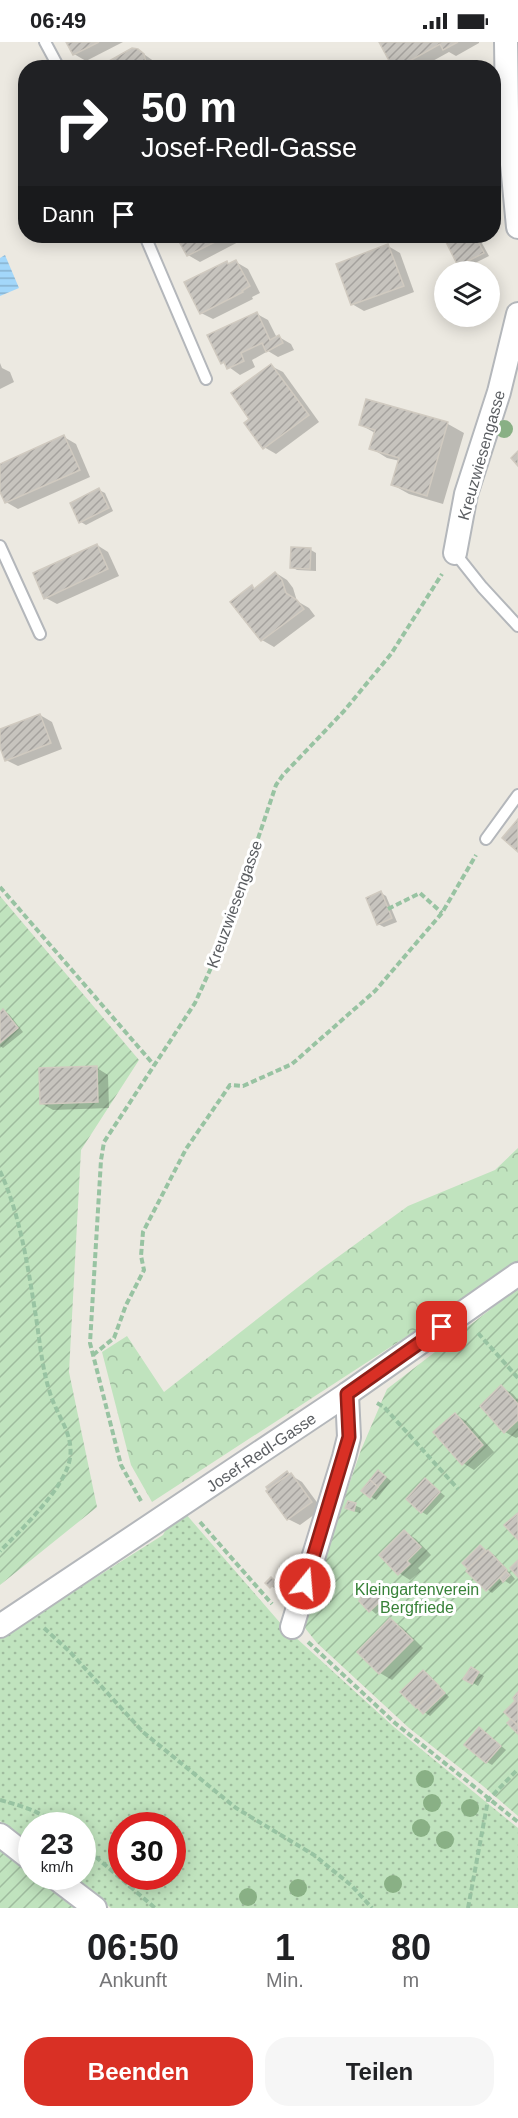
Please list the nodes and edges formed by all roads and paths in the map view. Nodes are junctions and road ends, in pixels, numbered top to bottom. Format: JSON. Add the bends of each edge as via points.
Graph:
{"nodes":[{"id":1,"x":45,"y":42,"type":"edge"},
{"id":2,"x":506,"y":42,"type":"edge"},
{"id":3,"x":55,"y":60,"type":"edge"},
{"id":4,"x":501,"y":128,"type":"edge"},
{"id":5,"x":518,"y":227,"type":"edge"},
{"id":6,"x":148,"y":243,"type":"edge"},
{"id":7,"x":518,"y":314,"type":"edge"},
{"id":8,"x":206,"y":379,"type":"dead end"},
{"id":9,"x":0,"y":546,"type":"edge"},
{"id":10,"x":455,"y":553,"type":"junction"},
{"id":11,"x":518,"y":626,"type":"edge"},
{"id":12,"x":40,"y":634,"type":"dead end"},
{"id":13,"x":518,"y":795,"type":"edge"},
{"id":14,"x":486,"y":839,"type":"joint"},
{"id":15,"x":0,"y":887,"type":"edge"},
{"id":16,"x":388,"y":909,"type":"dead end"},
{"id":17,"x":442,"y":913,"type":"junction"},
{"id":18,"x":154,"y":1065,"type":"junction"},
{"id":19,"x":0,"y":1171,"type":"edge"},
{"id":20,"x":518,"y":1274,"type":"edge"},
{"id":21,"x":461,"y":1314,"type":"junction"},
{"id":22,"x":93,"y":1355,"type":"junction"},
{"id":23,"x":518,"y":1378,"type":"edge"},
{"id":24,"x":347,"y":1394,"type":"junction"},
{"id":25,"x":458,"y":1490,"type":"dead end"},
{"id":26,"x":184,"y":1504,"type":"junction"},
{"id":27,"x":153,"y":1524,"type":"junction"},
{"id":28,"x":0,"y":1551,"type":"edge"},
{"id":29,"x":30,"y":1607,"type":"junction"},
{"id":30,"x":0,"y":1626,"type":"edge"},
{"id":31,"x":292,"y":1626,"type":"junction"},
{"id":32,"x":518,"y":1769,"type":"edge"},
{"id":33,"x":0,"y":1800,"type":"edge"},
{"id":34,"x":488,"y":1800,"type":"junction"},
{"id":35,"x":38,"y":1812,"type":"edge"},
{"id":36,"x":518,"y":1822,"type":"edge"},
{"id":37,"x":0,"y":1834,"type":"edge"},
{"id":38,"x":18,"y":1849,"type":"edge"},
{"id":39,"x":96,"y":1857,"type":"edge"},
{"id":40,"x":71,"y":1890,"type":"edge"},
{"id":41,"x":94,"y":1908,"type":"edge"},
{"id":42,"x":155,"y":1908,"type":"edge"},
{"id":43,"x":372,"y":1908,"type":"edge"},
{"id":44,"x":468,"y":1908,"type":"edge"}],
"edges":[{"from":1,"to":3,"type":"lane"},
{"from":2,"to":4,"type":"street"},
{"from":4,"to":5,"type":"street"},
{"from":6,"to":8,"type":"lane"},
{"from":7,"to":10,"type":"street","name":"Kreuzwiesengasse","via":[[499,392],[466,494]]},
{"from":9,"to":12,"type":"lane"},
{"from":10,"to":11,"type":"lane"},
{"from":10,"to":18,"type":"path","name":"Kreuzwiesengasse","via":[[391,654],[276,785],[225,937],[195,1003]]},
{"from":13,"to":14,"type":"lane"},
{"from":14,"to":17,"type":"path"},
{"from":15,"to":18,"type":"path"},
{"from":16,"to":17,"type":"path","via":[[420,892]]},
{"from":17,"to":22,"type":"path","via":[[375,991],[292,1064],[243,1086],[230,1085],[186,1149],[143,1232],[144,1270],[114,1338]]},
{"from":18,"to":22,"type":"path","name":"Kreuzwiesengasse","via":[[104,1142],[90,1342]]},
{"from":19,"to":28,"type":"path","via":[[11,1196],[27,1265],[44,1375],[69,1439],[71,1457],[62,1482]]},
{"from":20,"to":21,"type":"street","name":"Josef-Redl-Gasse"},
{"from":21,"to":23,"type":"path"},
{"from":21,"to":24,"type":"street","name":"Josef-Redl-Gasse"},
{"from":22,"to":27,"type":"path","name":"Kreuzwiesengasse","via":[[121,1465]]},
{"from":24,"to":25,"type":"path","via":[[384,1407]]},
{"from":24,"to":26,"type":"street","name":"Josef-Redl-Gasse"},
{"from":24,"to":31,"type":"street","via":[[349,1437]]},
{"from":26,"to":27,"type":"street","name":"Josef-Redl-Gasse"},
{"from":26,"to":31,"type":"path"},
{"from":27,"to":29,"type":"street","name":"Josef-Redl-Gasse"},
{"from":29,"to":30,"type":"street","name":"Josef-Redl-Gasse"},
{"from":29,"to":43,"type":"path","via":[[44,1628],[142,1732],[237,1808],[314,1855]]},
{"from":31,"to":34,"type":"path","via":[[395,1723]]},
{"from":32,"to":34,"type":"path"},
{"from":33,"to":35,"type":"path"},
{"from":34,"to":36,"type":"path"},
{"from":34,"to":44,"type":"path"},
{"from":37,"to":38,"type":"street"},
{"from":39,"to":42,"type":"path"},
{"from":40,"to":41,"type":"street"}]}
